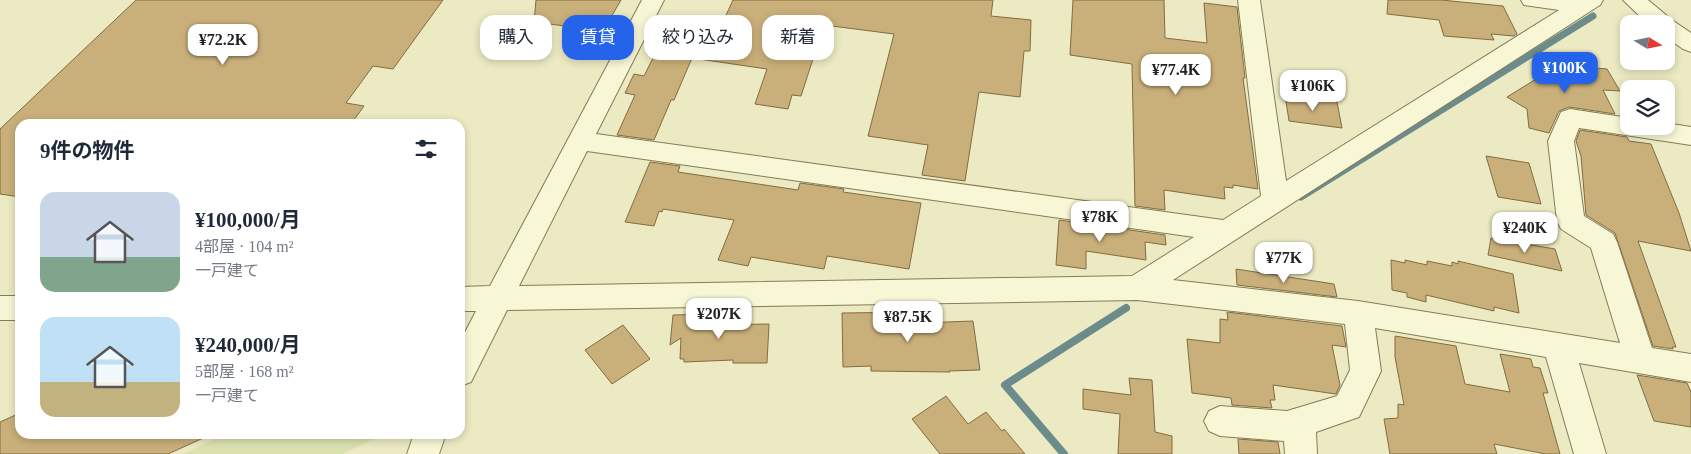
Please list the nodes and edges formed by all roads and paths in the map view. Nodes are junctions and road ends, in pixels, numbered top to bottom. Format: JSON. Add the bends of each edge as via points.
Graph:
{"nodes":[{"id":1,"x":653,"y":0,"type":"edge"},
{"id":2,"x":1249,"y":0,"type":"edge"},
{"id":3,"x":1532,"y":0,"type":"edge"},
{"id":4,"x":1587,"y":3,"type":"edge"},
{"id":5,"x":1675,"y":32,"type":"edge"},
{"id":6,"x":1691,"y":44,"type":"edge"},
{"id":7,"x":1691,"y":136,"type":"edge"},
{"id":8,"x":579,"y":141,"type":"junction"},
{"id":9,"x":1275,"y":200,"type":"junction"},
{"id":10,"x":1226,"y":231,"type":"junction"},
{"id":11,"x":1137,"y":288,"type":"junction"},
{"id":12,"x":498,"y":298,"type":"junction"},
{"id":13,"x":465,"y":299,"type":"edge"},
{"id":14,"x":0,"y":308,"type":"edge"},
{"id":15,"x":15,"y":308,"type":"edge"},
{"id":16,"x":1358,"y":313,"type":"junction"},
{"id":17,"x":1558,"y":345,"type":"junction"},
{"id":18,"x":1641,"y":360,"type":"junction"},
{"id":19,"x":465,"y":362,"type":"edge"},
{"id":20,"x":1691,"y":368,"type":"edge"},
{"id":21,"x":1220,"y":421,"type":"dead end"},
{"id":22,"x":1299,"y":422,"type":"junction"},
{"id":23,"x":1301,"y":454,"type":"edge"},
{"id":24,"x":1590,"y":454,"type":"edge"}],
"edges":[{"from":1,"to":8,"type":"street"},
{"from":2,"to":9,"type":"street"},
{"from":3,"to":4,"type":"street"},
{"from":4,"to":9,"type":"street"},
{"from":5,"to":6,"type":"street"},
{"from":7,"to":18,"type":"street","via":[[1570,118],[1562,141],[1571,221],[1603,242]]},
{"from":8,"to":10,"type":"street"},
{"from":8,"to":12,"type":"street"},
{"from":9,"to":10,"type":"street"},
{"from":10,"to":11,"type":"street"},
{"from":11,"to":12,"type":"street"},
{"from":11,"to":16,"type":"street"},
{"from":12,"to":13,"type":"street"},
{"from":12,"to":19,"type":"street"},
{"from":14,"to":15,"type":"street"},
{"from":16,"to":17,"type":"street"},
{"from":16,"to":22,"type":"street","via":[[1366,370],[1348,407]]},
{"from":17,"to":18,"type":"street"},
{"from":17,"to":24,"type":"street"},
{"from":18,"to":20,"type":"street"},
{"from":21,"to":22,"type":"street","via":[[1287,426]]},
{"from":22,"to":23,"type":"street"}]}
